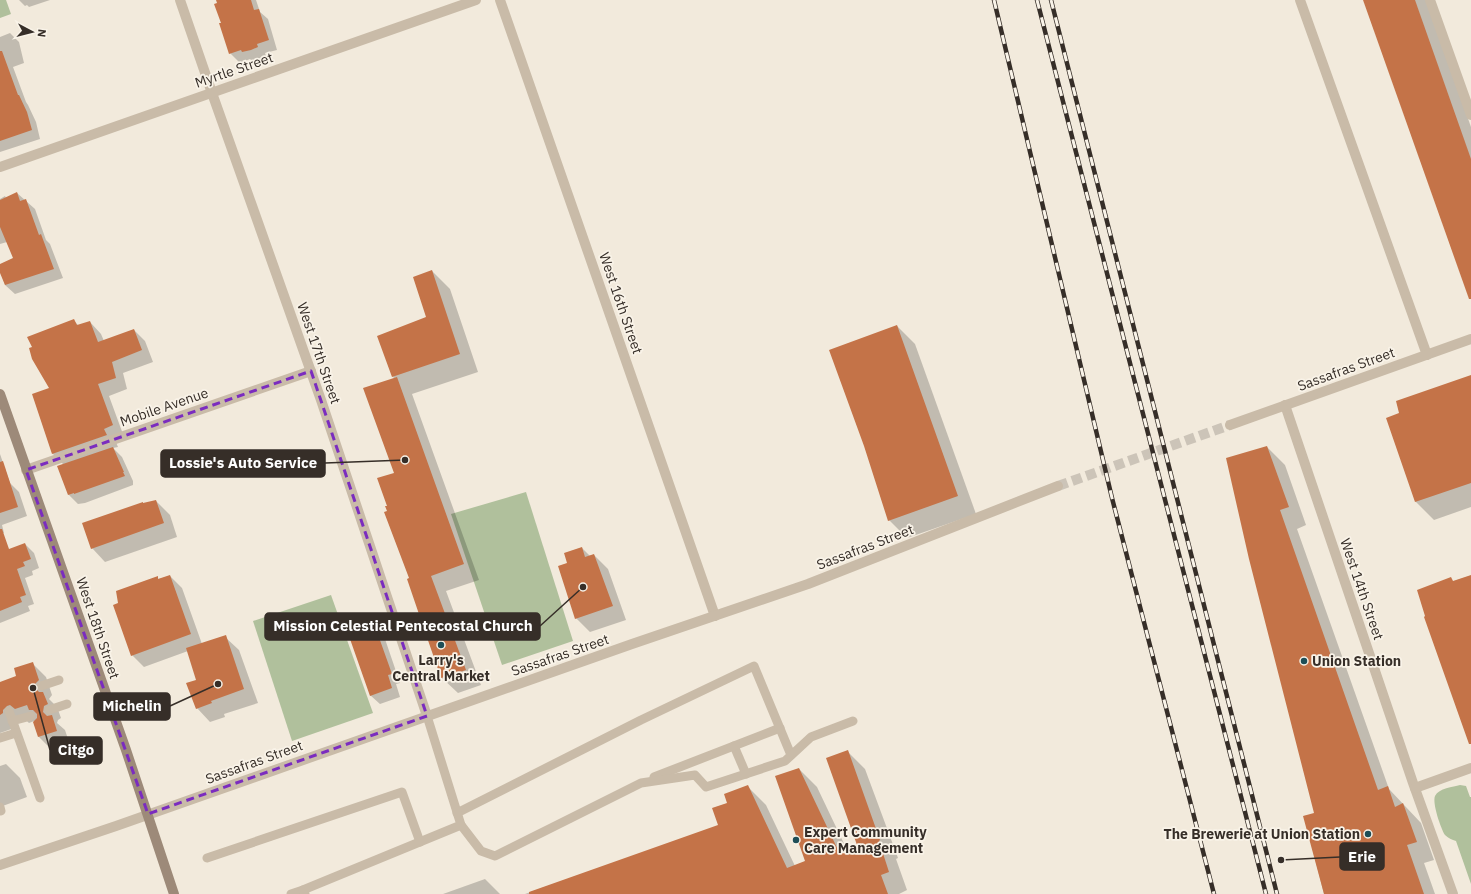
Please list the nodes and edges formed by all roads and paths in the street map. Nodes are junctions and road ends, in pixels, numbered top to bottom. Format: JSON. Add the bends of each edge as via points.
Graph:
{"nodes":[{"id":1,"x":180,"y":0,"type":"edge"},
{"id":2,"x":476,"y":0,"type":"edge"},
{"id":3,"x":500,"y":0,"type":"edge"},
{"id":4,"x":1300,"y":0,"type":"edge"},
{"id":5,"x":1430,"y":0,"type":"edge"},
{"id":6,"x":212,"y":93,"type":"junction"},
{"id":7,"x":1471,"y":115,"type":"edge"},
{"id":8,"x":0,"y":167,"type":"edge"},
{"id":9,"x":1471,"y":339,"type":"edge"},
{"id":10,"x":1427,"y":355,"type":"junction"},
{"id":11,"x":310,"y":371,"type":"junction"},
{"id":12,"x":0,"y":394,"type":"edge"},
{"id":13,"x":1285,"y":405,"type":"junction"},
{"id":14,"x":1230,"y":425,"type":"tunnel mouth"},
{"id":15,"x":26,"y":470,"type":"junction"},
{"id":16,"x":1058,"y":486,"type":"tunnel mouth"},
{"id":17,"x":715,"y":616,"type":"junction"},
{"id":18,"x":59,"y":680,"type":"dead end"},
{"id":19,"x":41,"y":686,"type":"dead end"},
{"id":20,"x":67,"y":704,"type":"dead end"},
{"id":21,"x":49,"y":710,"type":"dead end"},
{"id":22,"x":9,"y":712,"type":"dead end"},
{"id":23,"x":31,"y":716,"type":"dead end"},
{"id":24,"x":427,"y":716,"type":"junction"},
{"id":25,"x":12,"y":721,"type":"junction"},
{"id":26,"x":853,"y":721,"type":"dead end"},
{"id":27,"x":780,"y":728,"type":"junction"},
{"id":28,"x":16,"y":733,"type":"junction"},
{"id":29,"x":0,"y":738,"type":"edge"},
{"id":30,"x":734,"y":746,"type":"junction"},
{"id":31,"x":791,"y":755,"type":"junction"},
{"id":32,"x":1471,"y":768,"type":"edge"},
{"id":33,"x":746,"y":774,"type":"junction"},
{"id":34,"x":640,"y":783,"type":"junction"},
{"id":35,"x":1415,"y":788,"type":"junction"},
{"id":36,"x":40,"y":798,"type":"dead end"},
{"id":37,"x":457,"y":813,"type":"junction"},
{"id":38,"x":148,"y":814,"type":"junction"},
{"id":39,"x":461,"y":824,"type":"junction"},
{"id":40,"x":420,"y":842,"type":"junction"},
{"id":41,"x":207,"y":858,"type":"dead end"},
{"id":42,"x":0,"y":865,"type":"edge"},
{"id":43,"x":304,"y":892,"type":"edge"},
{"id":44,"x":174,"y":894,"type":"edge"},
{"id":45,"x":291,"y":894,"type":"edge"},
{"id":46,"x":1453,"y":894,"type":"edge"}],
"edges":[{"from":1,"to":6,"type":"street","name":"West 17th Street"},
{"from":2,"to":6,"type":"street","name":"Myrtle Street"},
{"from":3,"to":17,"type":"street","name":"West 16th Street"},
{"from":4,"to":10,"type":"street"},
{"from":5,"to":7,"type":"street"},
{"from":6,"to":8,"type":"street","name":"Myrtle Street"},
{"from":6,"to":11,"type":"street","name":"West 17th Street"},
{"from":9,"to":10,"type":"street","name":"Sassafras Street"},
{"from":10,"to":13,"type":"street","name":"Sassafras Street"},
{"from":11,"to":15,"type":"street","name":"Mobile Avenue"},
{"from":11,"to":24,"type":"street","name":"West 17th Street"},
{"from":12,"to":15,"type":"main road","name":"West 18th Street"},
{"from":13,"to":14,"type":"street","name":"Sassafras Street"},
{"from":13,"to":35,"type":"street","name":"West 14th Street"},
{"from":15,"to":38,"type":"main road","name":"West 18th Street"},
{"from":16,"to":17,"type":"street","name":"Sassafras Street","via":[[808,584]]},
{"from":17,"to":24,"type":"street","name":"Sassafras Street"},
{"from":18,"to":19,"type":"lane"},
{"from":20,"to":21,"type":"lane"},
{"from":22,"to":25,"type":"lane"},
{"from":23,"to":25,"type":"lane"},
{"from":24,"to":37,"type":"lane"},
{"from":24,"to":38,"type":"street","name":"Sassafras Street"},
{"from":25,"to":28,"type":"lane"},
{"from":26,"to":31,"type":"lane","via":[[811,737]]},
{"from":27,"to":30,"type":"lane"},
{"from":27,"to":31,"type":"lane"},
{"from":27,"to":37,"type":"lane","via":[[754,666]]},
{"from":28,"to":29,"type":"lane"},
{"from":28,"to":36,"type":"lane"},
{"from":30,"to":33,"type":"lane"},
{"from":30,"to":34,"type":"lane"},
{"from":31,"to":33,"type":"lane","via":[[785,761]]},
{"from":32,"to":35,"type":"street"},
{"from":33,"to":34,"type":"lane","via":[[706,787],[695,775]]},
{"from":34,"to":39,"type":"lane","via":[[496,856],[481,851]]},
{"from":35,"to":46,"type":"street","name":"West 14th Street"},
{"from":37,"to":39,"type":"lane"},
{"from":38,"to":42,"type":"street","name":"Sassafras Street"},
{"from":38,"to":44,"type":"main road","name":"West 18th Street"},
{"from":39,"to":40,"type":"lane"},
{"from":40,"to":41,"type":"lane","via":[[402,792]]},
{"from":40,"to":43,"type":"lane"},
{"from":43,"to":45,"type":"lane"}]}
